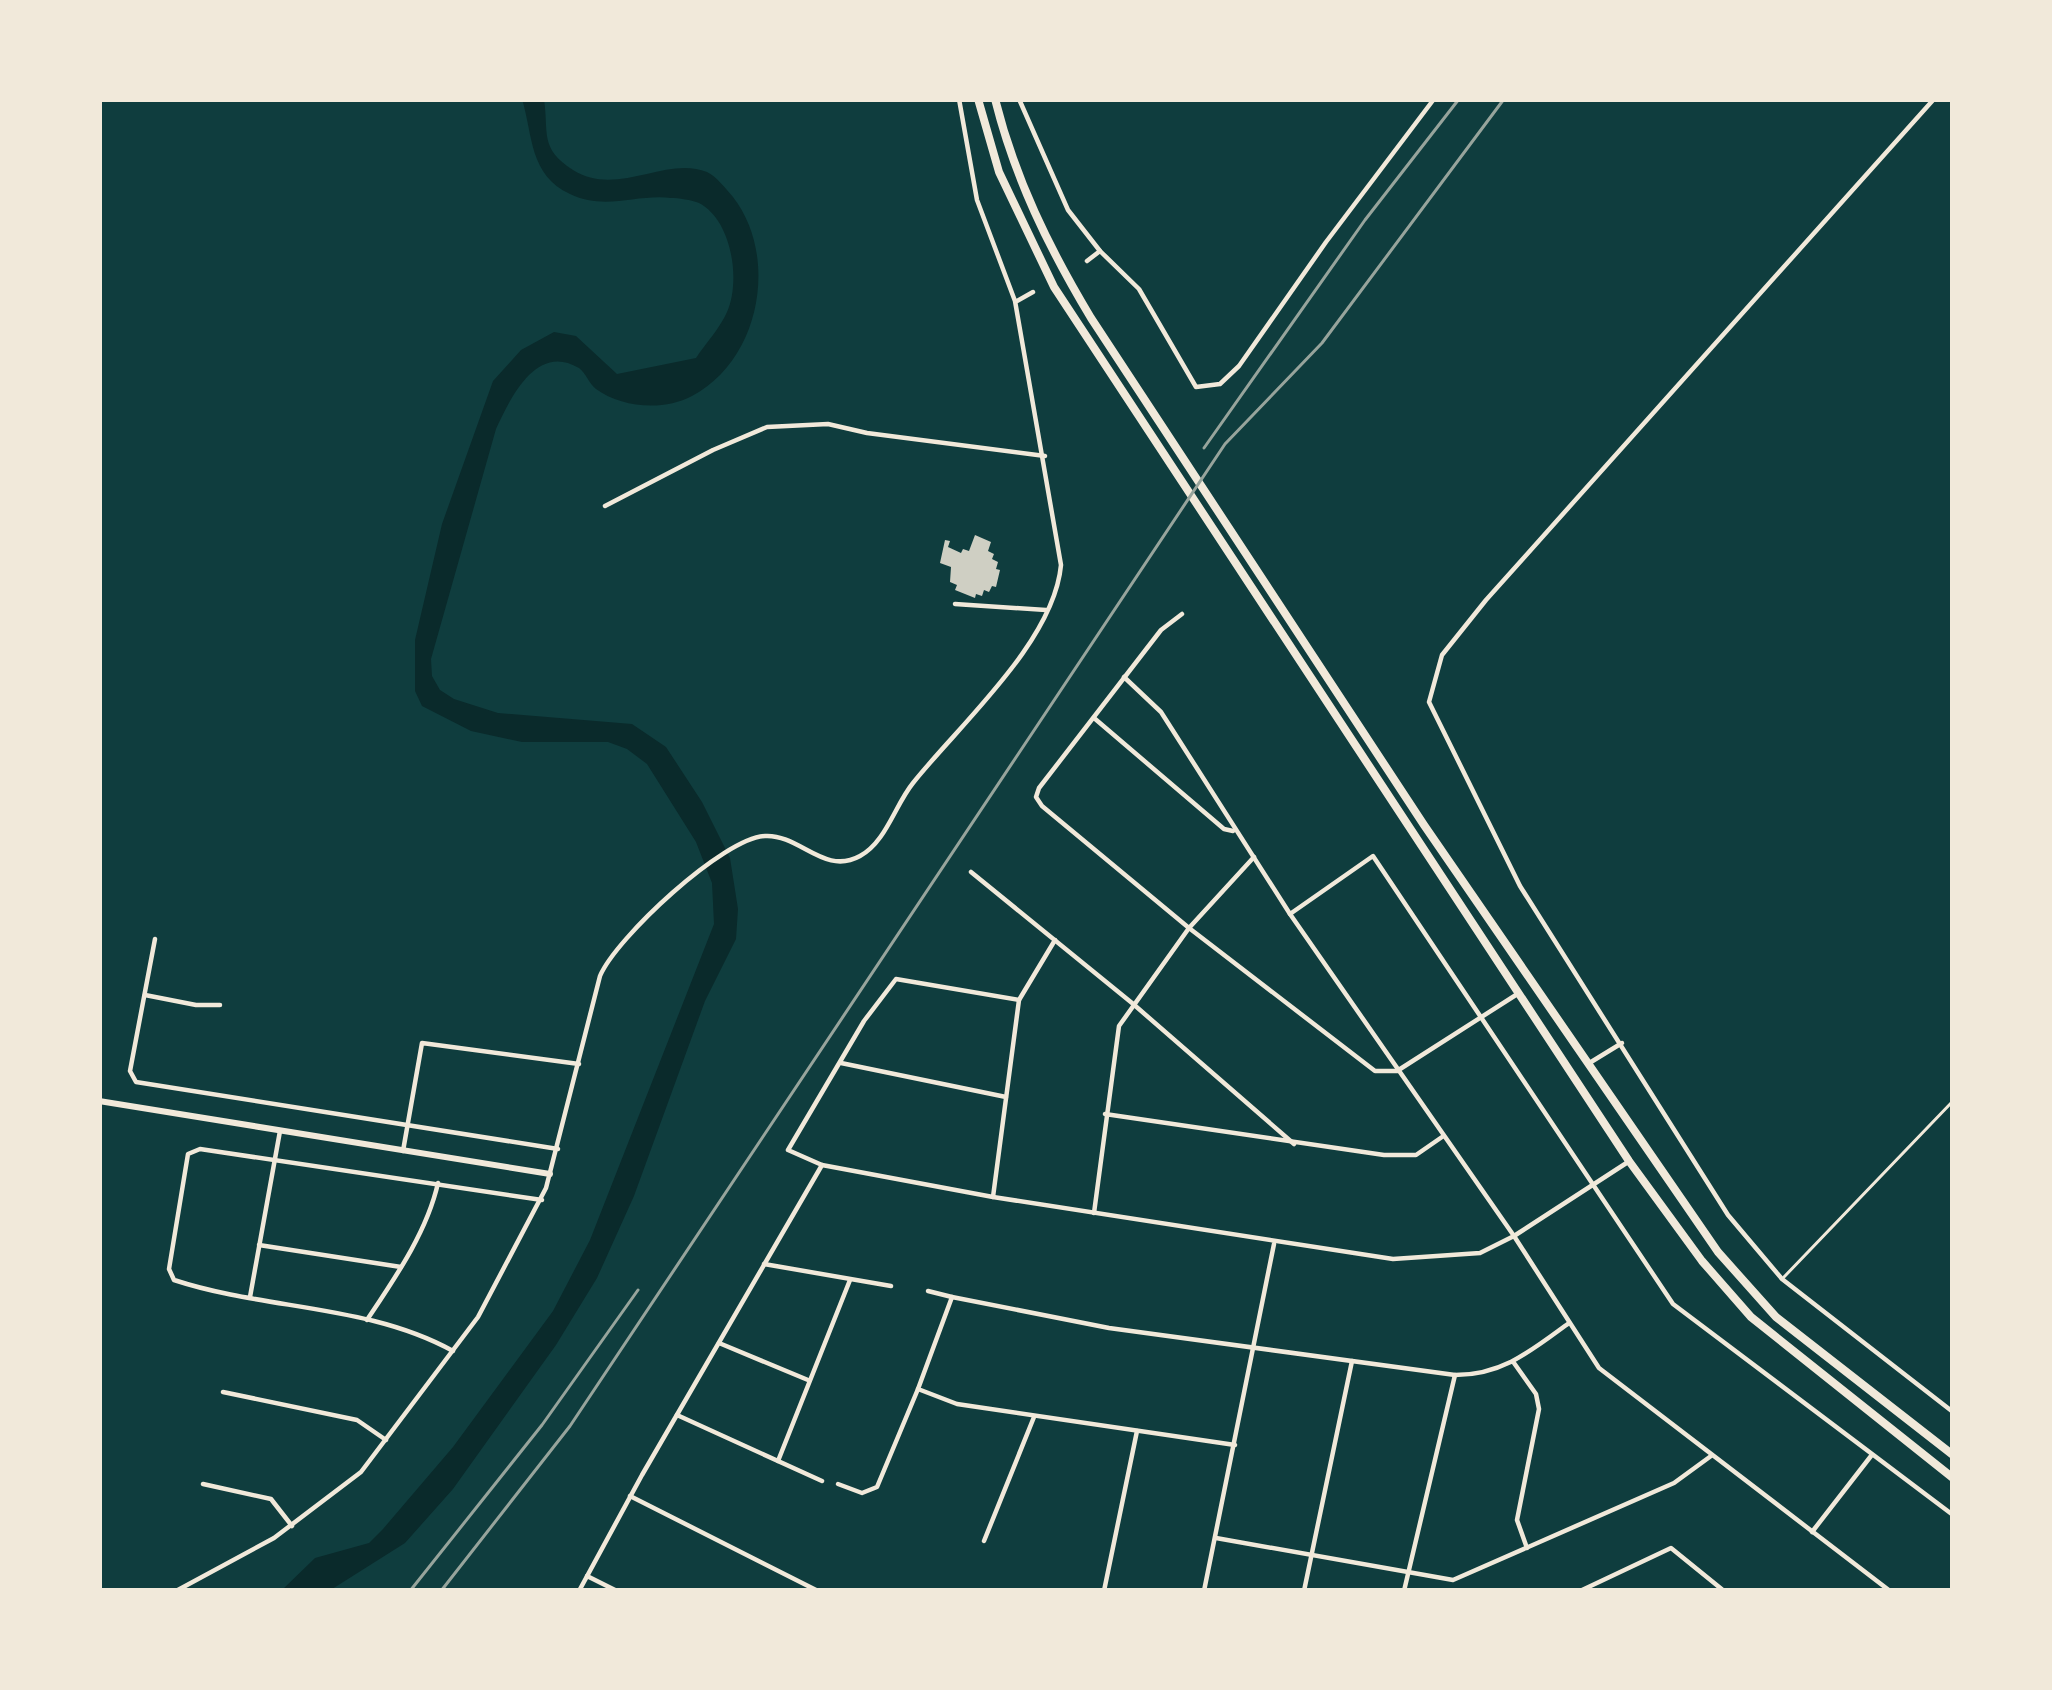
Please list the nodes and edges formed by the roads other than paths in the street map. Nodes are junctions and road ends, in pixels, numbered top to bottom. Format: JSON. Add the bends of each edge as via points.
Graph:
{"nodes":[{"id":1,"x":959,"y":99,"type":"edge"},
{"id":2,"x":978,"y":99,"type":"edge"},
{"id":3,"x":995,"y":99,"type":"edge"},
{"id":4,"x":1019,"y":99,"type":"edge"},
{"id":5,"x":1434,"y":99,"type":"edge"},
{"id":6,"x":1934,"y":99,"type":"edge"},
{"id":7,"x":1100,"y":251,"type":"junction"},
{"id":8,"x":1087,"y":260,"type":"dead end"},
{"id":9,"x":1033,"y":292,"type":"dead end"},
{"id":10,"x":1015,"y":301,"type":"junction"},
{"id":11,"x":1045,"y":456,"type":"junction"},
{"id":12,"x":605,"y":506,"type":"dead end"},
{"id":13,"x":955,"y":604,"type":"dead end"},
{"id":14,"x":1046,"y":610,"type":"junction"},
{"id":15,"x":1182,"y":614,"type":"dead end"},
{"id":16,"x":1124,"y":677,"type":"junction"},
{"id":17,"x":1094,"y":718,"type":"junction"},
{"id":18,"x":1235,"y":831,"type":"junction"},
{"id":19,"x":1254,"y":856,"type":"junction"},
{"id":20,"x":971,"y":872,"type":"dead end"},
{"id":21,"x":1290,"y":914,"type":"junction"},
{"id":22,"x":1189,"y":928,"type":"junction"},
{"id":23,"x":155,"y":939,"type":"dead end"},
{"id":24,"x":1054,"y":940,"type":"junction"},
{"id":25,"x":1520,"y":994,"type":"junction"},
{"id":26,"x":145,"y":995,"type":"junction"},
{"id":27,"x":1019,"y":1000,"type":"junction"},
{"id":28,"x":1132,"y":1003,"type":"junction"},
{"id":29,"x":220,"y":1005,"type":"dead end"},
{"id":30,"x":1482,"y":1018,"type":"junction"},
{"id":31,"x":1622,"y":1043,"type":"junction"},
{"id":32,"x":840,"y":1063,"type":"junction"},
{"id":33,"x":579,"y":1064,"type":"junction"},
{"id":34,"x":1589,"y":1064,"type":"junction"},
{"id":35,"x":1397,"y":1070,"type":"junction"},
{"id":36,"x":1006,"y":1097,"type":"junction"},
{"id":37,"x":1953,"y":1101,"type":"edge"},
{"id":38,"x":99,"y":1102,"type":"edge"},
{"id":39,"x":1106,"y":1114,"type":"junction"},
{"id":40,"x":407,"y":1126,"type":"junction"},
{"id":41,"x":280,"y":1131,"type":"junction"},
{"id":42,"x":1442,"y":1137,"type":"junction"},
{"id":43,"x":1294,"y":1144,"type":"junction"},
{"id":44,"x":558,"y":1149,"type":"junction"},
{"id":45,"x":403,"y":1151,"type":"junction"},
{"id":46,"x":276,"y":1160,"type":"junction"},
{"id":47,"x":1629,"y":1161,"type":"junction"},
{"id":48,"x":822,"y":1166,"type":"junction"},
{"id":49,"x":550,"y":1174,"type":"junction"},
{"id":50,"x":438,"y":1183,"type":"junction"},
{"id":51,"x":1592,"y":1185,"type":"junction"},
{"id":52,"x":993,"y":1197,"type":"junction"},
{"id":53,"x":542,"y":1200,"type":"junction"},
{"id":54,"x":1094,"y":1213,"type":"junction"},
{"id":55,"x":1514,"y":1236,"type":"junction"},
{"id":56,"x":1274,"y":1242,"type":"junction"},
{"id":57,"x":260,"y":1245,"type":"junction"},
{"id":58,"x":764,"y":1264,"type":"junction"},
{"id":59,"x":401,"y":1267,"type":"junction"},
{"id":60,"x":1782,"y":1279,"type":"junction"},
{"id":61,"x":850,"y":1280,"type":"junction"},
{"id":62,"x":891,"y":1286,"type":"dead end"},
{"id":63,"x":928,"y":1291,"type":"dead end"},
{"id":64,"x":250,"y":1297,"type":"junction"},
{"id":65,"x":952,"y":1297,"type":"junction"},
{"id":66,"x":367,"y":1320,"type":"junction"},
{"id":67,"x":1569,"y":1323,"type":"junction"},
{"id":68,"x":718,"y":1343,"type":"junction"},
{"id":69,"x":1254,"y":1347,"type":"junction"},
{"id":70,"x":453,"y":1351,"type":"junction"},
{"id":71,"x":1352,"y":1361,"type":"junction"},
{"id":72,"x":1514,"y":1363,"type":"junction"},
{"id":73,"x":1455,"y":1376,"type":"junction"},
{"id":74,"x":810,"y":1381,"type":"junction"},
{"id":75,"x":918,"y":1389,"type":"junction"},
{"id":76,"x":223,"y":1392,"type":"dead end"},
{"id":77,"x":1953,"y":1412,"type":"edge"},
{"id":78,"x":677,"y":1414,"type":"junction"},
{"id":79,"x":1034,"y":1417,"type":"junction"},
{"id":80,"x":1137,"y":1431,"type":"junction"},
{"id":81,"x":386,"y":1440,"type":"junction"},
{"id":82,"x":1235,"y":1445,"type":"junction"},
{"id":83,"x":1872,"y":1455,"type":"junction"},
{"id":84,"x":1953,"y":1455,"type":"edge"},
{"id":85,"x":1711,"y":1456,"type":"junction"},
{"id":86,"x":778,"y":1461,"type":"junction"},
{"id":87,"x":1953,"y":1478,"type":"edge"},
{"id":88,"x":822,"y":1481,"type":"dead end"},
{"id":89,"x":203,"y":1484,"type":"dead end"},
{"id":90,"x":838,"y":1484,"type":"dead end"},
{"id":91,"x":629,"y":1496,"type":"junction"},
{"id":92,"x":1953,"y":1515,"type":"edge"},
{"id":93,"x":292,"y":1526,"type":"junction"},
{"id":94,"x":1812,"y":1532,"type":"junction"},
{"id":95,"x":1216,"y":1538,"type":"junction"},
{"id":96,"x":984,"y":1541,"type":"dead end"},
{"id":97,"x":1527,"y":1548,"type":"junction"},
{"id":98,"x":1310,"y":1556,"type":"junction"},
{"id":99,"x":1406,"y":1574,"type":"junction"},
{"id":100,"x":587,"y":1576,"type":"junction"},
{"id":101,"x":1886,"y":1590,"type":"edge"},
{"id":102,"x":176,"y":1591,"type":"edge"},
{"id":103,"x":579,"y":1591,"type":"edge"},
{"id":104,"x":617,"y":1591,"type":"edge"},
{"id":105,"x":818,"y":1591,"type":"edge"},
{"id":106,"x":1104,"y":1591,"type":"edge"},
{"id":107,"x":1204,"y":1591,"type":"edge"},
{"id":108,"x":1304,"y":1591,"type":"edge"},
{"id":109,"x":1404,"y":1591,"type":"edge"},
{"id":110,"x":1580,"y":1591,"type":"edge"},
{"id":111,"x":1724,"y":1591,"type":"edge"}],
"edges":[{"from":1,"to":10,"type":"street","via":[[977,200]]},
{"from":2,"to":25,"type":"main road","via":[[1028,239],[1112,378]]},
{"from":3,"to":34,"type":"main road","via":[[1052,252]]},
{"from":4,"to":7,"type":"street","via":[[1068,209]]},
{"from":5,"to":7,"type":"street","via":[[1220,384],[1196,387],[1139,289]]},
{"from":6,"to":31,"type":"street","via":[[1442,655],[1429,702],[1436,721],[1520,886]]},
{"from":7,"to":8,"type":"street"},
{"from":9,"to":10,"type":"street"},
{"from":10,"to":11,"type":"street"},
{"from":11,"to":12,"type":"street","via":[[828,424],[767,427]]},
{"from":11,"to":14,"type":"street","via":[[1061,565]]},
{"from":13,"to":14,"type":"street"},
{"from":14,"to":33,"type":"street","via":[[987,703],[911,784],[863,855],[831,862],[765,836],[694,876],[615,948],[600,976]]},
{"from":15,"to":16,"type":"street"},
{"from":16,"to":17,"type":"street"},
{"from":16,"to":18,"type":"street","via":[[1162,712]]},
{"from":17,"to":18,"type":"street"},
{"from":17,"to":22,"type":"street","via":[[1036,797]]},
{"from":18,"to":19,"type":"street"},
{"from":19,"to":21,"type":"street"},
{"from":19,"to":22,"type":"street"},
{"from":20,"to":24,"type":"street"},
{"from":21,"to":30,"type":"street","via":[[1373,856]]},
{"from":21,"to":35,"type":"street"},
{"from":22,"to":28,"type":"street"},
{"from":22,"to":35,"type":"street","via":[[1367,1068]]},
{"from":23,"to":26,"type":"street"},
{"from":24,"to":27,"type":"street"},
{"from":24,"to":28,"type":"street"},
{"from":25,"to":30,"type":"street"},
{"from":25,"to":47,"type":"main road"},
{"from":26,"to":29,"type":"street"},
{"from":26,"to":40,"type":"street","via":[[130,1071],[140,1083]]},
{"from":27,"to":32,"type":"street","via":[[896,979]]},
{"from":27,"to":36,"type":"street"},
{"from":28,"to":39,"type":"street","via":[[1119,1026]]},
{"from":28,"to":43,"type":"street"},
{"from":30,"to":35,"type":"street"},
{"from":30,"to":51,"type":"street"},
{"from":31,"to":34,"type":"street"},
{"from":31,"to":60,"type":"street","via":[[1728,1215]]},
{"from":32,"to":36,"type":"street"},
{"from":32,"to":48,"type":"street","via":[[788,1150]]},
{"from":33,"to":40,"type":"street","via":[[425,1041]]},
{"from":33,"to":44,"type":"street"},
{"from":34,"to":84,"type":"main road","via":[[1718,1252],[1776,1317]]},
{"from":35,"to":42,"type":"street"},
{"from":36,"to":52,"type":"street"},
{"from":37,"to":60,"type":"lane"},
{"from":38,"to":41,"type":"street"},
{"from":39,"to":43,"type":"street"},
{"from":39,"to":54,"type":"street"},
{"from":40,"to":44,"type":"street"},
{"from":40,"to":45,"type":"street"},
{"from":41,"to":45,"type":"street"},
{"from":41,"to":46,"type":"street"},
{"from":42,"to":43,"type":"street","via":[[1406,1156]]},
{"from":42,"to":55,"type":"street"},
{"from":44,"to":49,"type":"street"},
{"from":45,"to":49,"type":"street"},
{"from":46,"to":50,"type":"street"},
{"from":46,"to":57,"type":"street"},
{"from":46,"to":64,"type":"street","via":[[191,1151],[171,1277]]},
{"from":47,"to":51,"type":"street"},
{"from":47,"to":87,"type":"main road","via":[[1751,1317]]},
{"from":48,"to":52,"type":"street"},
{"from":48,"to":58,"type":"street"},
{"from":49,"to":53,"type":"street"},
{"from":50,"to":53,"type":"street"},
{"from":50,"to":59,"type":"street"},
{"from":51,"to":55,"type":"street"},
{"from":51,"to":83,"type":"street","via":[[1673,1304]]},
{"from":52,"to":54,"type":"street"},
{"from":53,"to":70,"type":"street"},
{"from":54,"to":56,"type":"street"},
{"from":55,"to":56,"type":"street","via":[[1474,1255],[1393,1259]]},
{"from":55,"to":67,"type":"street"},
{"from":56,"to":69,"type":"street"},
{"from":57,"to":59,"type":"street"},
{"from":57,"to":64,"type":"street"},
{"from":58,"to":61,"type":"street"},
{"from":58,"to":68,"type":"street"},
{"from":59,"to":66,"type":"street"},
{"from":60,"to":77,"type":"street"},
{"from":61,"to":62,"type":"street"},
{"from":61,"to":74,"type":"street"},
{"from":63,"to":65,"type":"street"},
{"from":64,"to":66,"type":"street"},
{"from":65,"to":69,"type":"street"},
{"from":65,"to":75,"type":"street"},
{"from":66,"to":70,"type":"street"},
{"from":67,"to":72,"type":"street"},
{"from":67,"to":85,"type":"street","via":[[1599,1368]]},
{"from":68,"to":74,"type":"street"},
{"from":68,"to":78,"type":"street"},
{"from":69,"to":71,"type":"street"},
{"from":69,"to":82,"type":"street"},
{"from":70,"to":81,"type":"street"},
{"from":71,"to":73,"type":"street"},
{"from":71,"to":98,"type":"street"},
{"from":72,"to":73,"type":"street"},
{"from":72,"to":97,"type":"street","via":[[1539,1409],[1516,1520]]},
{"from":73,"to":99,"type":"street"},
{"from":74,"to":86,"type":"street"},
{"from":75,"to":79,"type":"street"},
{"from":75,"to":90,"type":"street","via":[[878,1487],[862,1493]]},
{"from":76,"to":81,"type":"street","via":[[357,1420]]},
{"from":78,"to":86,"type":"street"},
{"from":78,"to":91,"type":"street"},
{"from":79,"to":80,"type":"street"},
{"from":79,"to":96,"type":"street"},
{"from":80,"to":82,"type":"street"},
{"from":80,"to":106,"type":"street"},
{"from":81,"to":93,"type":"street","via":[[362,1472]]},
{"from":82,"to":95,"type":"street"},
{"from":83,"to":92,"type":"street"},
{"from":83,"to":94,"type":"street"},
{"from":85,"to":94,"type":"street"},
{"from":85,"to":97,"type":"street","via":[[1674,1483]]},
{"from":86,"to":88,"type":"street"},
{"from":89,"to":93,"type":"street","via":[[271,1499]]},
{"from":91,"to":100,"type":"street"},
{"from":91,"to":105,"type":"street"},
{"from":93,"to":102,"type":"street"},
{"from":94,"to":101,"type":"street"},
{"from":95,"to":98,"type":"street"},
{"from":95,"to":107,"type":"street"},
{"from":97,"to":99,"type":"street","via":[[1454,1580]]},
{"from":98,"to":99,"type":"street"},
{"from":98,"to":108,"type":"street"},
{"from":99,"to":109,"type":"street"},
{"from":100,"to":103,"type":"street"},
{"from":100,"to":104,"type":"street"},
{"from":110,"to":111,"type":"street","via":[[1671,1549]]}]}
